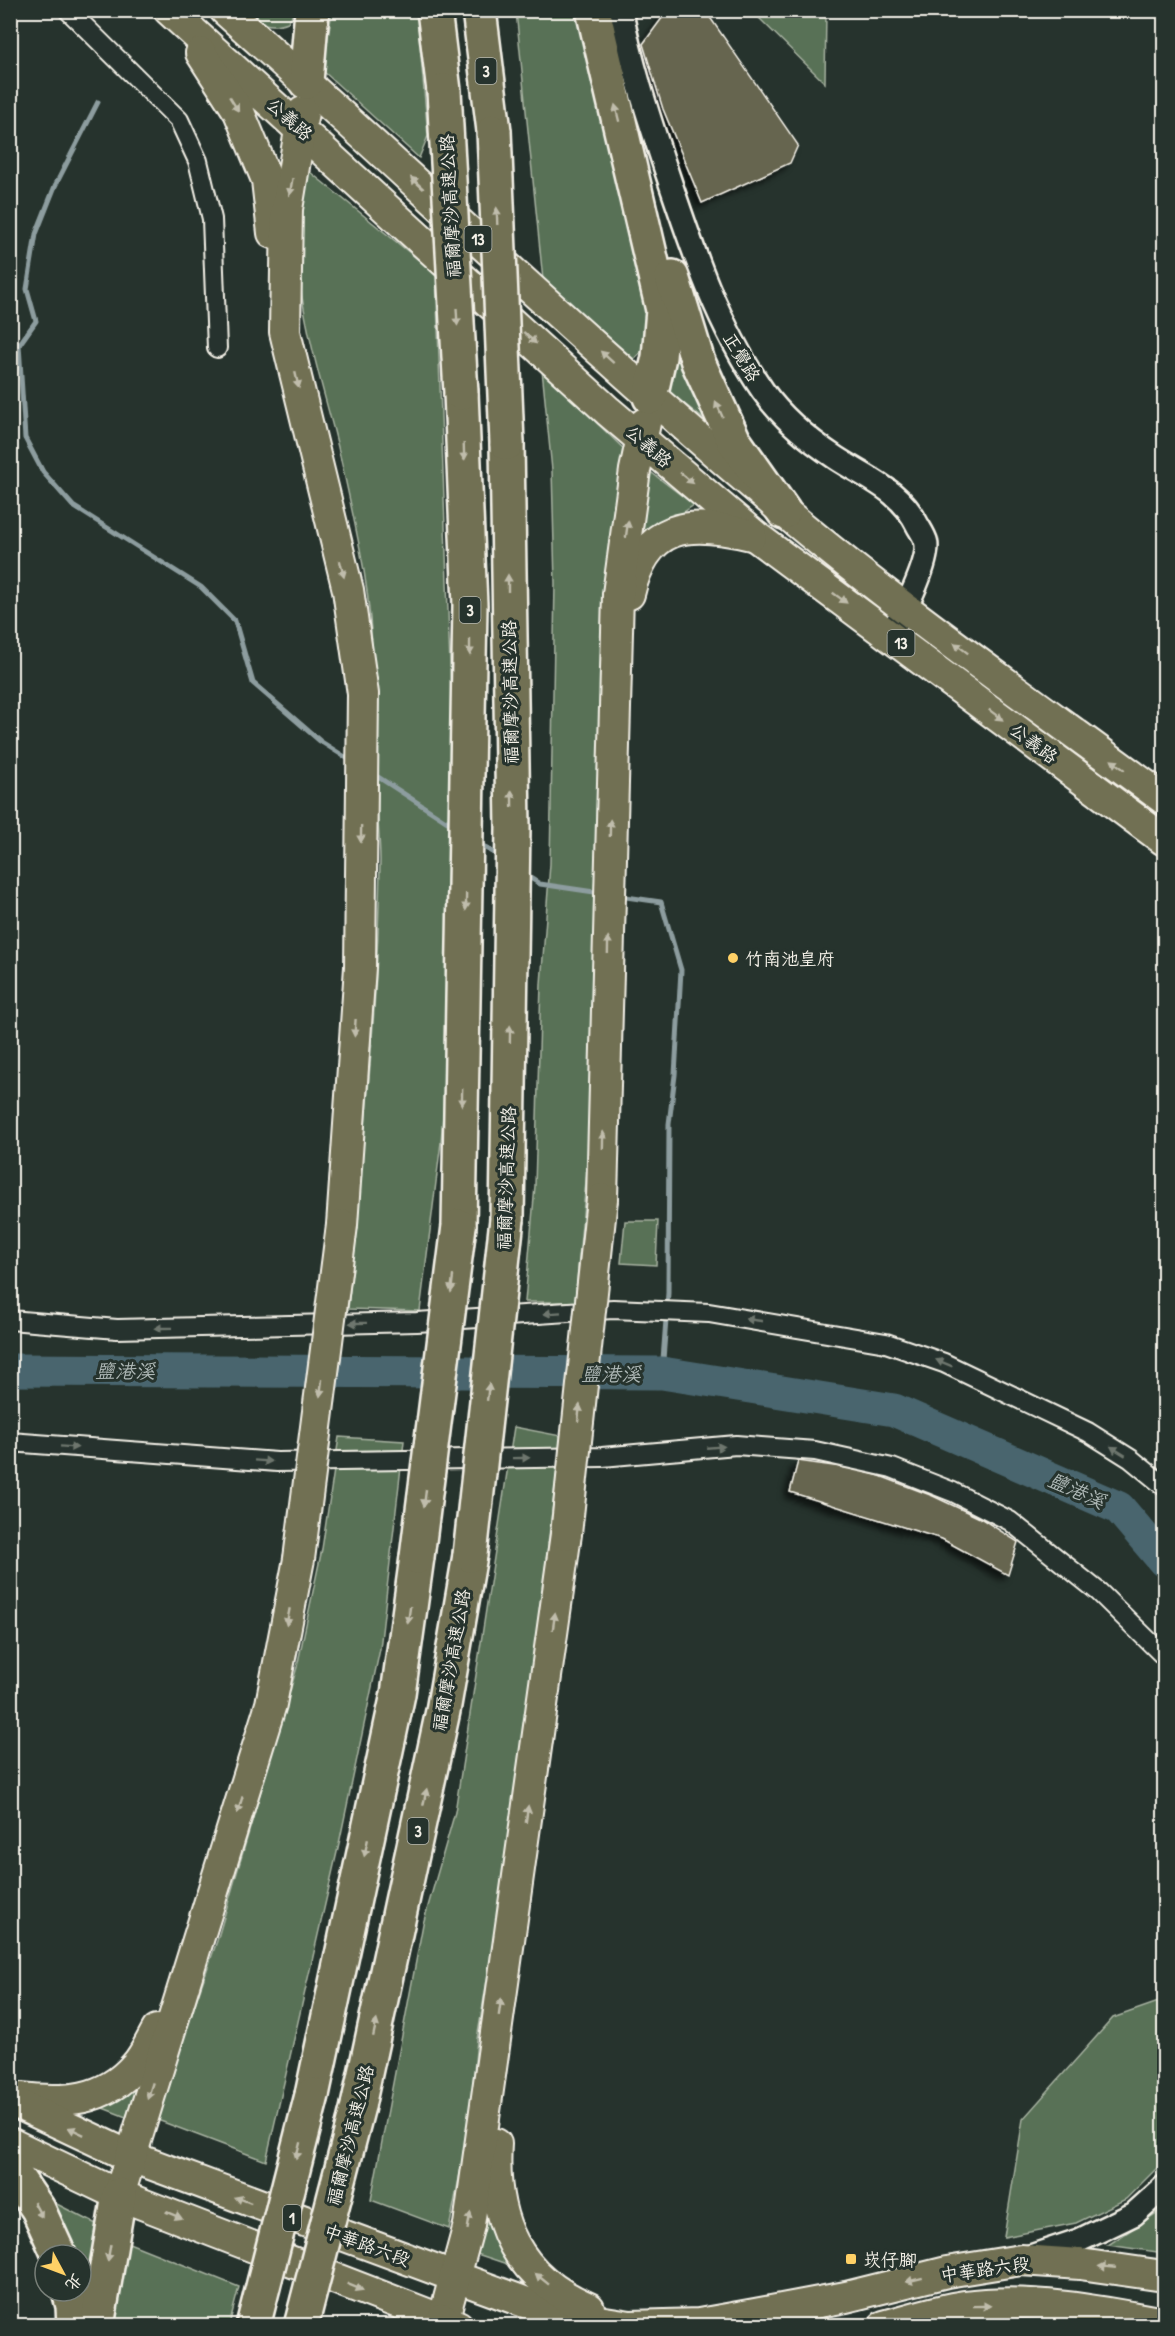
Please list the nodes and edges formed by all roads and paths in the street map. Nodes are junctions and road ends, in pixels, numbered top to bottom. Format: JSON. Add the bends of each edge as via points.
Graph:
{"nodes":[{"id":1,"x":69,"y":10,"type":"edge"},
{"id":2,"x":225,"y":10,"type":"edge"},
{"id":3,"x":312,"y":10,"type":"edge"},
{"id":4,"x":434,"y":10,"type":"edge"},
{"id":5,"x":479,"y":10,"type":"edge"},
{"id":6,"x":593,"y":10,"type":"edge"},
{"id":7,"x":621,"y":10,"type":"edge"},
{"id":8,"x":174,"y":15,"type":"edge"},
{"id":9,"x":306,"y":82,"type":"junction"},
{"id":10,"x":300,"y":129,"type":"junction"},
{"id":11,"x":629,"y":160,"type":"junction"},
{"id":12,"x":285,"y":320,"type":"junction"},
{"id":13,"x":218,"y":348,"type":"dead end"},
{"id":14,"x":650,"y":397,"type":"junction"},
{"id":15,"x":642,"y":440,"type":"junction"},
{"id":16,"x":784,"y":512,"type":"junction"},
{"id":17,"x":755,"y":536,"type":"junction"},
{"id":18,"x":907,"y":607,"type":"junction"},
{"id":19,"x":889,"y":634,"type":"junction"},
{"id":20,"x":613,"y":712,"type":"junction"},
{"id":21,"x":1164,"y":800,"type":"edge"},
{"id":22,"x":1164,"y":840,"type":"edge"},
{"id":23,"x":10,"y":1320,"type":"edge"},
{"id":24,"x":10,"y":1443,"type":"edge"},
{"id":25,"x":1164,"y":1486,"type":"edge"},
{"id":26,"x":1164,"y":1656,"type":"edge"},
{"id":27,"x":205,"y":1917,"type":"junction"},
{"id":28,"x":495,"y":2044,"type":"junction"},
{"id":29,"x":10,"y":2099,"type":"edge"},
{"id":30,"x":10,"y":2143,"type":"edge"},
{"id":31,"x":129,"y":2156,"type":"junction"},
{"id":32,"x":10,"y":2168,"type":"edge"},
{"id":33,"x":1164,"y":2187,"type":"edge"},
{"id":34,"x":119,"y":2195,"type":"junction"},
{"id":35,"x":54,"y":2243,"type":"edge"},
{"id":36,"x":1021,"y":2260,"type":"junction"},
{"id":37,"x":1164,"y":2276,"type":"edge"},
{"id":38,"x":456,"y":2277,"type":"junction"},
{"id":39,"x":72,"y":2303,"type":"edge"},
{"id":40,"x":447,"y":2324,"type":"edge"},
{"id":41,"x":1164,"y":2324,"type":"edge"},
{"id":42,"x":74,"y":2325,"type":"edge"},
{"id":43,"x":96,"y":2325,"type":"edge"},
{"id":44,"x":253,"y":2325,"type":"edge"},
{"id":45,"x":301,"y":2325,"type":"edge"},
{"id":46,"x":630,"y":2325,"type":"edge"},
{"id":47,"x":884,"y":2325,"type":"edge"}],
"edges":[{"from":1,"to":13,"type":"street","via":[[179,120],[198,161],[212,219]]},
{"from":2,"to":9,"type":"main road","name":"公義路","number":"13"},
{"from":3,"to":9,"type":"highway"},
{"from":4,"to":44,"type":"highway","name":"福爾摩沙高速公路","number":"3","one_way":true,"bridge":true,"via":[[444,91],[470,605],[459,1226],[398,1694],[312,2095]]},
{"from":45,"to":5,"type":"highway","name":"福爾摩沙高速公路","number":"3","one_way":true,"bridge":true,"via":[[358,2106],[443,1712],[470,1555],[507,1219],[512,865],[507,442],[494,132]]},
{"from":11,"to":6,"type":"highway","one_way":true},
{"from":7,"to":18,"type":"street","name":"正覺路","via":[[631,60],[682,218],[726,331],[764,392],[798,430],[888,488],[910,509],[927,543]]},
{"from":8,"to":10,"type":"main road","name":"公義路","number":"13"},
{"from":8,"to":12,"type":"main road","one_way":true,"via":[[239,112],[267,180]]},
{"from":9,"to":10,"type":"main road"},
{"from":14,"to":9,"type":"main road","name":"公義路","number":"13","one_way":true},
{"from":10,"to":12,"type":"main road","one_way":true,"via":[[287,209]]},
{"from":10,"to":15,"type":"main road","name":"公義路","number":"13","one_way":true},
{"from":11,"to":14,"type":"highway","via":[[663,310]]},
{"from":16,"to":11,"type":"highway","one_way":true,"via":[[734,441],[698,362]]},
{"from":12,"to":27,"type":"main road","one_way":true,"bridge":true,"via":[[348,590],[363,694],[360,967],[342,1225],[299,1559],[272,1704]]},
{"from":14,"to":15,"type":"main road"},
{"from":14,"to":16,"type":"main road","name":"公義路","number":"13"},
{"from":15,"to":17,"type":"main road","name":"公義路","number":"13","one_way":true},
{"from":20,"to":15,"type":"main road","one_way":true,"via":[[618,594]]},
{"from":16,"to":18,"type":"main road","name":"公義路","number":"13"},
{"from":17,"to":19,"type":"main road","name":"公義路","number":"13","one_way":true},
{"from":17,"to":20,"type":"main road","via":[[715,526],[687,526],[658,539],[635,570],[625,611]]},
{"from":18,"to":19,"type":"street","name":"正覺路"},
{"from":21,"to":18,"type":"main road","name":"公義路","number":"13","one_way":true},
{"from":19,"to":22,"type":"main road","name":"公義路","number":"13","one_way":true},
{"from":28,"to":20,"type":"main road","one_way":true,"bridge":true,"via":[[566,1534],[602,1199]]},
{"from":25,"to":23,"type":"street","one_way":true,"via":[[1088,1432],[944,1363],[886,1342],[809,1328],[687,1311],[613,1309],[417,1322],[117,1329]]},
{"from":24,"to":26,"type":"street","one_way":true,"via":[[277,1462],[602,1457],[736,1445],[815,1452],[892,1468],[953,1492],[1010,1521],[1099,1592]]},
{"from":27,"to":29,"type":"main road","via":[[161,2023],[135,2066],[98,2095],[53,2102]]},
{"from":27,"to":31,"type":"main road","one_way":true},
{"from":38,"to":28,"type":"main road","one_way":true,"via":[[469,2225]]},
{"from":46,"to":28,"type":"main road","one_way":true,"via":[[565,2298],[534,2273],[505,2228],[497,2200],[495,2166],[499,2105]]},
{"from":31,"to":29,"type":"main road","name":"中華路六段","number":"1","one_way":true},
{"from":30,"to":34,"type":"main road","number":"1"},
{"from":31,"to":34,"type":"main road"},
{"from":38,"to":31,"type":"main road","name":"中華路六段","number":"1","one_way":true},
{"from":32,"to":35,"type":"highway","one_way":true,"via":[[38,2209]]},
{"from":33,"to":36,"type":"street","via":[[1134,2214],[1080,2240]]},
{"from":34,"to":40,"type":"main road","number":"1","one_way":true},
{"from":34,"to":43,"type":"highway","one_way":true},
{"from":37,"to":36,"type":"main road","name":"中華路六段","number":"1","one_way":true},
{"from":36,"to":46,"type":"main road","name":"中華路六段","number":"1","one_way":true,"via":[[710,2322]]},
{"from":38,"to":40,"type":"main road"},
{"from":38,"to":46,"type":"main road","name":"中華路六段","number":"1","via":[[580,2318]]},
{"from":39,"to":42,"type":"highway"},
{"from":47,"to":41,"type":"main road","name":"中華路六段","one_way":true,"via":[[965,2306],[1017,2305],[1076,2308]]}]}
